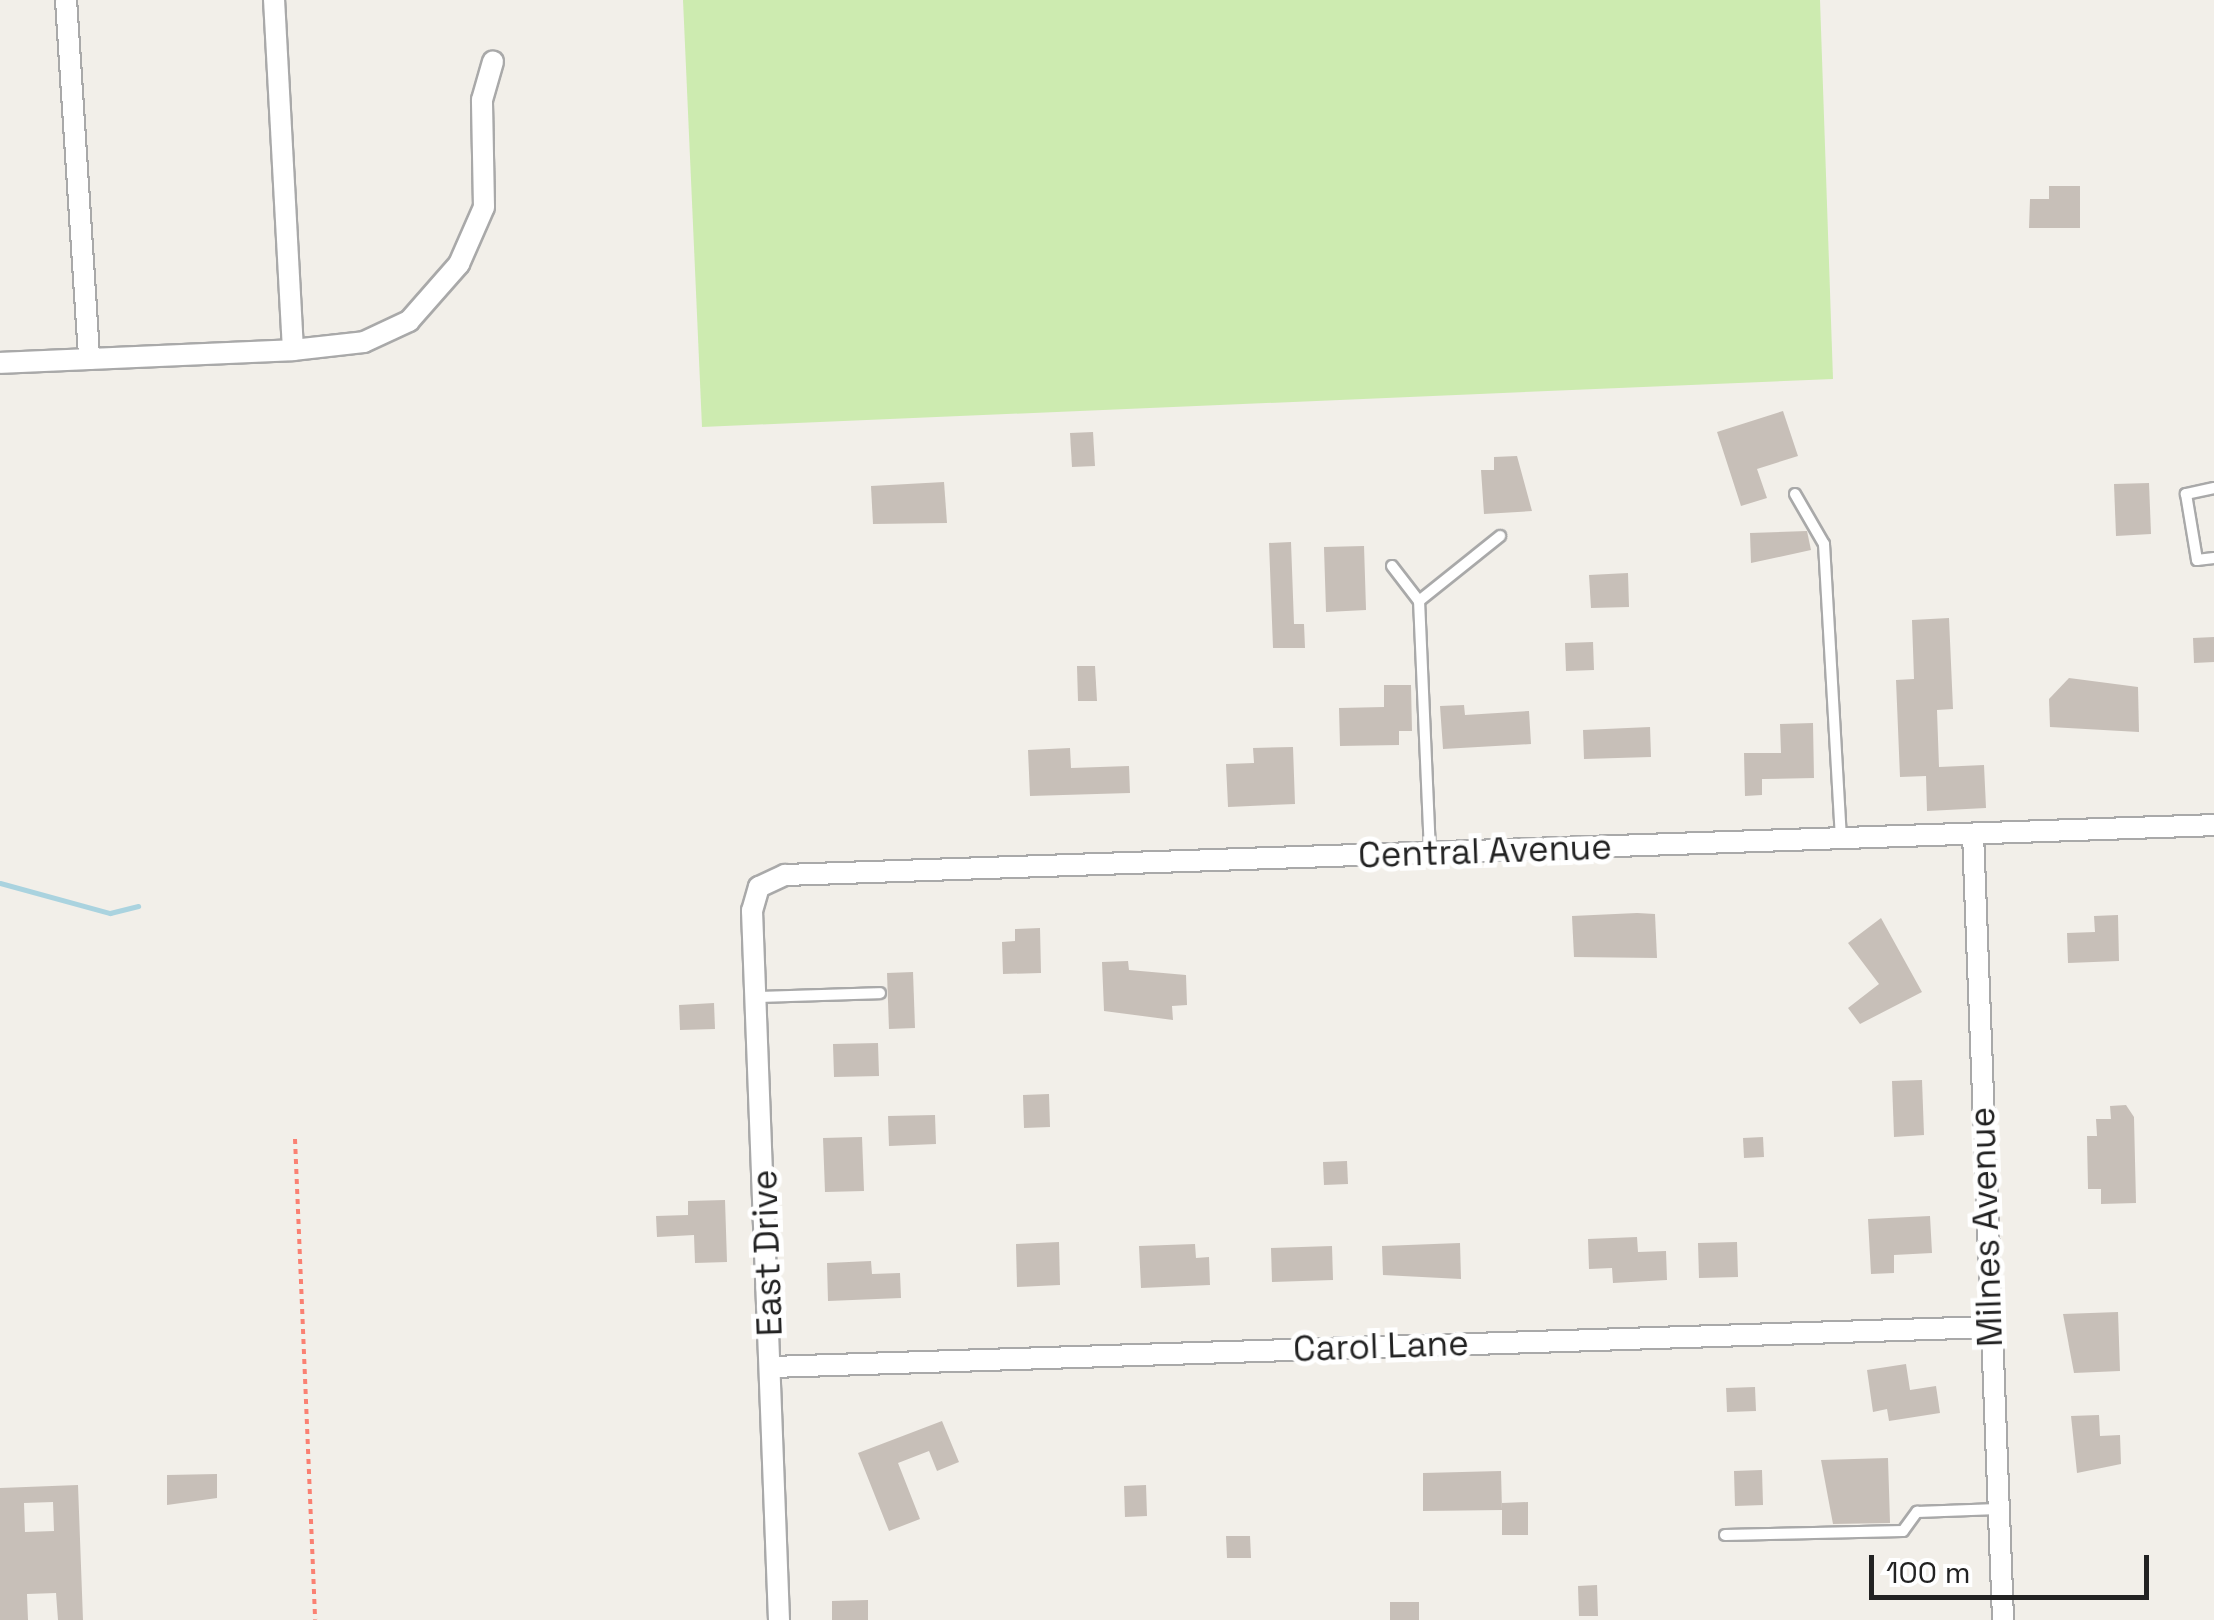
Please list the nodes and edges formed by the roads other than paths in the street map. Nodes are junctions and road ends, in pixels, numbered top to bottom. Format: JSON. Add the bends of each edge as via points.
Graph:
{"nodes":[{"id":1,"x":66,"y":0,"type":"edge"},
{"id":2,"x":274,"y":0,"type":"edge"},
{"id":3,"x":493,"y":62,"type":"dead end"},
{"id":4,"x":293,"y":350,"type":"junction"},
{"id":5,"x":88,"y":359,"type":"junction"},
{"id":6,"x":0,"y":363,"type":"edge"},
{"id":7,"x":2214,"y":488,"type":"edge"},
{"id":8,"x":1795,"y":494,"type":"dead end"},
{"id":9,"x":1500,"y":536,"type":"dead end"},
{"id":10,"x":2214,"y":558,"type":"edge"},
{"id":11,"x":1392,"y":566,"type":"dead end"},
{"id":12,"x":1419,"y":601,"type":"junction"},
{"id":13,"x":2214,"y":825,"type":"edge"},
{"id":14,"x":1973,"y":834,"type":"junction"},
{"id":15,"x":1841,"y":839,"type":"junction"},
{"id":16,"x":1430,"y":853,"type":"junction"},
{"id":17,"x":759,"y":887,"type":"joint"},
{"id":18,"x":880,"y":992,"type":"dead end"},
{"id":19,"x":756,"y":996,"type":"junction"},
{"id":20,"x":1990,"y":1326,"type":"junction"},
{"id":21,"x":772,"y":1367,"type":"junction"},
{"id":22,"x":1998,"y":1508,"type":"junction"},
{"id":23,"x":1725,"y":1534,"type":"dead end"},
{"id":24,"x":780,"y":1620,"type":"edge"},
{"id":25,"x":2003,"y":1620,"type":"edge"}],
"edges":[{"from":1,"to":5,"type":"street"},
{"from":2,"to":4,"type":"street"},
{"from":3,"to":4,"type":"street","via":[[482,100],[484,207],[459,264],[409,320],[364,342]]},
{"from":4,"to":5,"type":"street"},
{"from":5,"to":6,"type":"street"},
{"from":7,"to":10,"type":"lane","via":[[2186,494],[2198,560]]},
{"from":8,"to":15,"type":"lane","via":[[1824,544]]},
{"from":9,"to":12,"type":"lane"},
{"from":11,"to":12,"type":"lane"},
{"from":12,"to":16,"type":"lane"},
{"from":13,"to":14,"type":"street","name":"Central Avenue"},
{"from":14,"to":15,"type":"street","name":"Central Avenue"},
{"from":14,"to":20,"type":"street","name":"Milnes Avenue"},
{"from":15,"to":16,"type":"street","name":"Central Avenue"},
{"from":16,"to":17,"type":"street","name":"Central Avenue","via":[[785,875]]},
{"from":17,"to":19,"type":"street","name":"East Drive"},
{"from":18,"to":19,"type":"lane"},
{"from":19,"to":21,"type":"street","name":"East Drive"},
{"from":20,"to":21,"type":"street","name":"Carol Lane"},
{"from":20,"to":22,"type":"street","name":"Milnes Avenue"},
{"from":21,"to":24,"type":"street","name":"East Drive"},
{"from":22,"to":23,"type":"lane","via":[[1917,1512],[1904,1531]]},
{"from":22,"to":25,"type":"street","name":"Milnes Avenue"}]}
